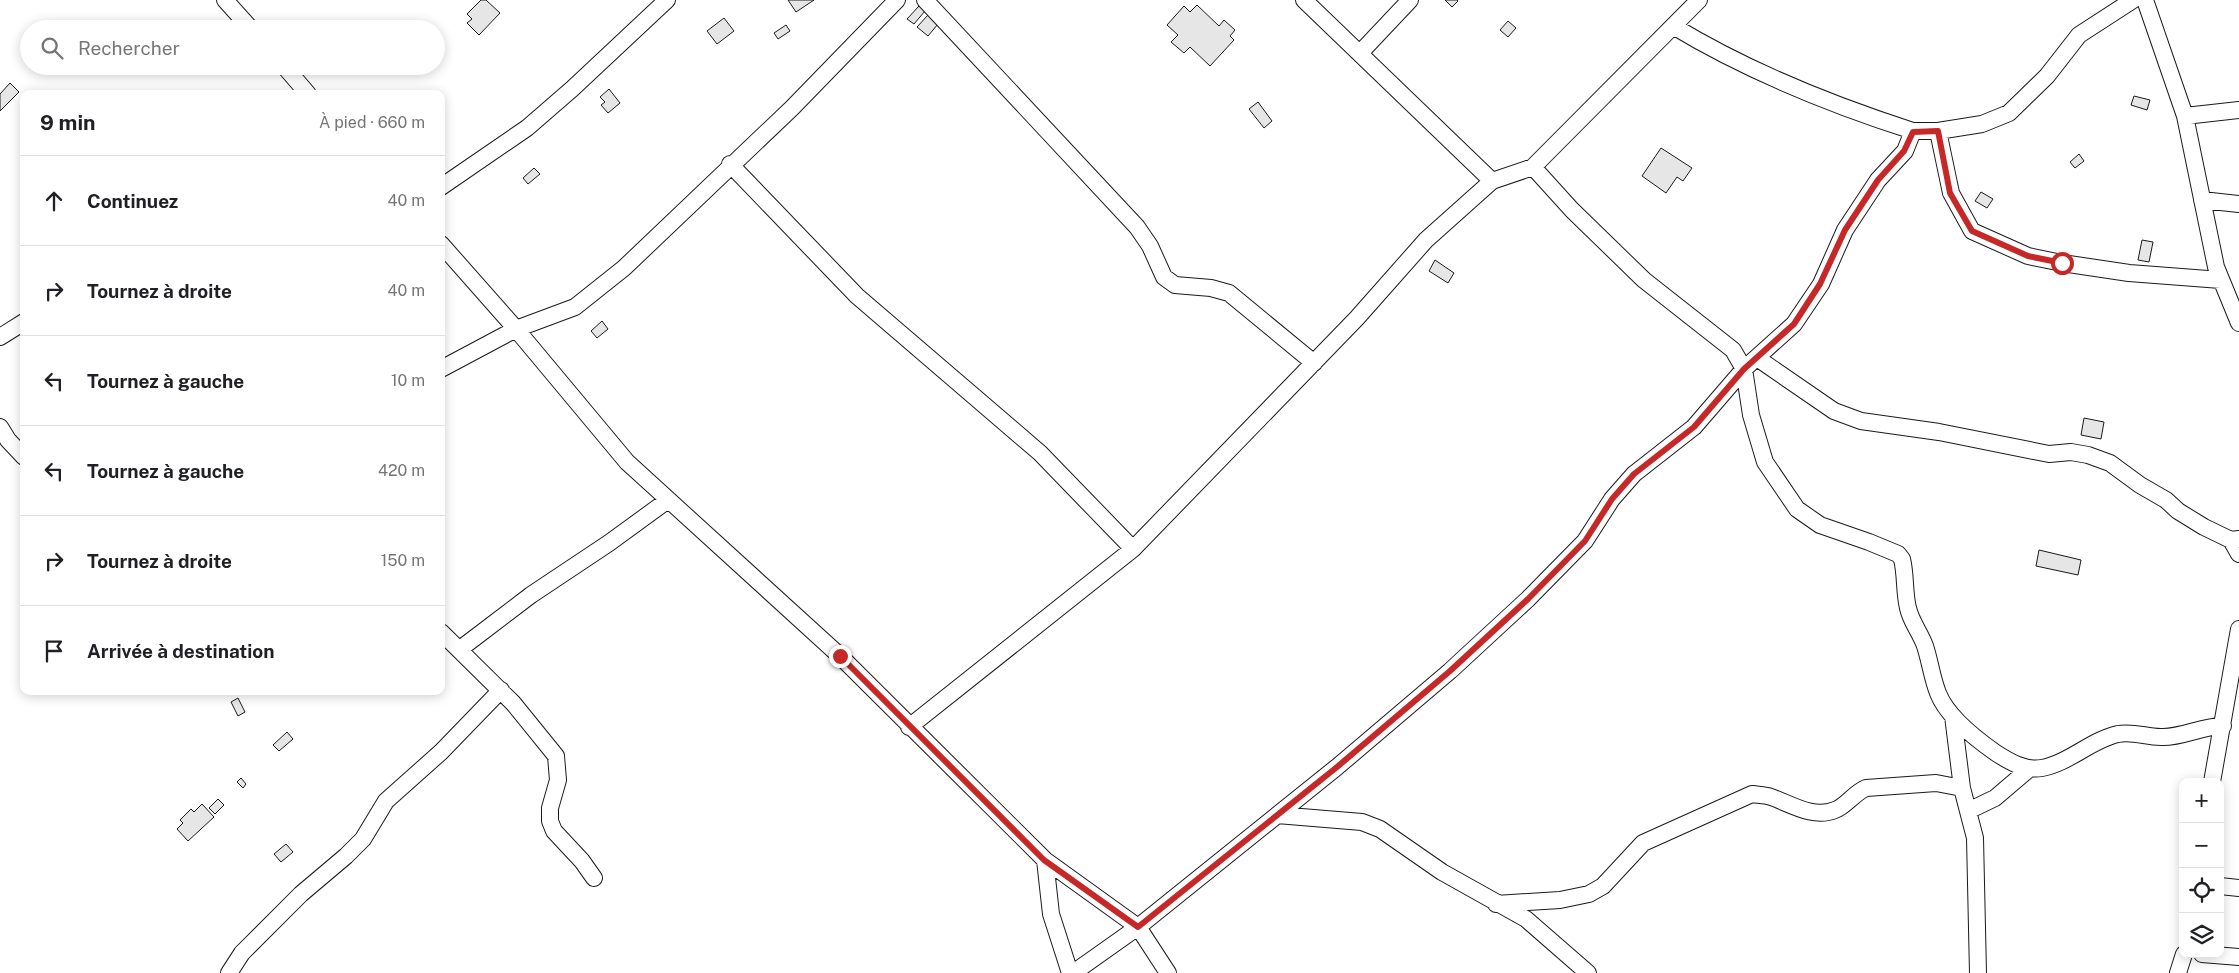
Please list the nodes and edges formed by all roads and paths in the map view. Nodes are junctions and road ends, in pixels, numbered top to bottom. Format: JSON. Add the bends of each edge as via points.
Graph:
{"nodes":[{"id":1,"x":225,"y":0,"type":"edge"},
{"id":2,"x":667,"y":0,"type":"edge"},
{"id":3,"x":897,"y":0,"type":"edge"},
{"id":4,"x":925,"y":0,"type":"edge"},
{"id":5,"x":1304,"y":0,"type":"edge"},
{"id":6,"x":1410,"y":0,"type":"edge"},
{"id":7,"x":1699,"y":0,"type":"edge"},
{"id":8,"x":2133,"y":0,"type":"edge"},
{"id":9,"x":2145,"y":0,"type":"edge"},
{"id":10,"x":242,"y":20,"type":"edge"},
{"id":11,"x":1673,"y":26,"type":"junction"},
{"id":12,"x":1360,"y":53,"type":"junction"},
{"id":13,"x":292,"y":75,"type":"edge"},
{"id":14,"x":305,"y":90,"type":"edge"},
{"id":15,"x":2239,"y":110,"type":"edge"},
{"id":16,"x":2185,"y":116,"type":"junction"},
{"id":17,"x":1938,"y":131,"type":"junction"},
{"id":18,"x":1913,"y":132,"type":"junction"},
{"id":19,"x":730,"y":164,"type":"junction"},
{"id":20,"x":1533,"y":167,"type":"junction"},
{"id":21,"x":1492,"y":181,"type":"junction"},
{"id":22,"x":445,"y":184,"type":"edge"},
{"id":23,"x":2202,"y":200,"type":"junction"},
{"id":24,"x":2239,"y":204,"type":"edge"},
{"id":25,"x":445,"y":249,"type":"edge"},
{"id":26,"x":2221,"y":280,"type":"junction"},
{"id":27,"x":2239,"y":323,"type":"edge"},
{"id":28,"x":20,"y":324,"type":"edge"},
{"id":29,"x":516,"y":329,"type":"junction"},
{"id":30,"x":0,"y":337,"type":"edge"},
{"id":31,"x":1758,"y":358,"type":"junction"},
{"id":32,"x":1314,"y":363,"type":"junction"},
{"id":33,"x":445,"y":367,"type":"edge"},
{"id":34,"x":1744,"y":369,"type":"junction"},
{"id":35,"x":0,"y":427,"type":"edge"},
{"id":36,"x":20,"y":453,"type":"edge"},
{"id":37,"x":668,"y":500,"type":"junction"},
{"id":38,"x":2236,"y":544,"type":"edge"},
{"id":39,"x":1133,"y":549,"type":"junction"},
{"id":40,"x":2239,"y":628,"type":"edge"},
{"id":41,"x":445,"y":636,"type":"edge"},
{"id":42,"x":460,"y":649,"type":"junction"},
{"id":43,"x":501,"y":690,"type":"junction"},
{"id":44,"x":1953,"y":716,"type":"junction"},
{"id":45,"x":2223,"y":726,"type":"junction"},
{"id":46,"x":909,"y":727,"type":"junction"},
{"id":47,"x":2029,"y":769,"type":"junction"},
{"id":48,"x":2213,"y":778,"type":"edge"},
{"id":49,"x":1962,"y":788,"type":"junction"},
{"id":50,"x":1968,"y":811,"type":"junction"},
{"id":51,"x":1277,"y":815,"type":"junction"},
{"id":52,"x":1044,"y":860,"type":"junction"},
{"id":53,"x":594,"y":878,"type":"dead end"},
{"id":54,"x":2224,"y":886,"type":"edge"},
{"id":55,"x":2239,"y":888,"type":"edge"},
{"id":56,"x":1496,"y":904,"type":"junction"},
{"id":57,"x":1138,"y":927,"type":"junction"},
{"id":58,"x":2224,"y":956,"type":"edge"},
{"id":59,"x":2239,"y":957,"type":"edge"},
{"id":60,"x":2183,"y":958,"type":"edge"},
{"id":61,"x":229,"y":973,"type":"edge"},
{"id":62,"x":1071,"y":973,"type":"edge"},
{"id":63,"x":1168,"y":973,"type":"edge"},
{"id":64,"x":1588,"y":973,"type":"edge"},
{"id":65,"x":1978,"y":973,"type":"edge"},
{"id":66,"x":2178,"y":973,"type":"edge"}],
"edges":[{"from":1,"to":10,"type":"street"},
{"from":2,"to":22,"type":"street","via":[[527,128]]},
{"from":3,"to":19,"type":"street","via":[[792,108]]},
{"from":4,"to":32,"type":"street","via":[[1130,220],[1150,246],[1164,277],[1176,285],[1211,288],[1229,294]]},
{"from":5,"to":12,"type":"street"},
{"from":6,"to":12,"type":"street"},
{"from":7,"to":11,"type":"street"},
{"from":8,"to":17,"type":"street","via":[[2079,35],[2047,76],[2010,113],[1982,124]]},
{"from":9,"to":16,"type":"street"},
{"from":11,"to":18,"type":"street","via":[[1767,78]]},
{"from":11,"to":20,"type":"street"},
{"from":12,"to":21,"type":"street"},
{"from":13,"to":14,"type":"street"},
{"from":15,"to":16,"type":"street"},
{"from":16,"to":23,"type":"street"},
{"from":17,"to":18,"type":"street"},
{"from":17,"to":26,"type":"street","via":[[1950,193],[1972,231],[2028,256],[2062,263],[2129,273]]},
{"from":18,"to":31,"type":"street","via":[[1904,151],[1878,180],[1845,230],[1820,284],[1794,324]]},
{"from":19,"to":29,"type":"street","via":[[624,268],[575,308]]},
{"from":19,"to":39,"type":"street","via":[[857,296],[1040,453]]},
{"from":20,"to":21,"type":"street"},
{"from":20,"to":34,"type":"street","via":[[1644,280],[1733,350]]},
{"from":21,"to":32,"type":"street","via":[[1426,240]]},
{"from":23,"to":24,"type":"street"},
{"from":23,"to":26,"type":"street"},
{"from":25,"to":29,"type":"street"},
{"from":26,"to":27,"type":"street"},
{"from":28,"to":30,"type":"street"},
{"from":29,"to":33,"type":"street"},
{"from":29,"to":37,"type":"street","via":[[627,462]]},
{"from":31,"to":34,"type":"street"},
{"from":31,"to":38,"type":"street","via":[[1834,411],[1861,420],[2049,454],[2071,452],[2110,463],[2166,500],[2178,512]]},
{"from":32,"to":39,"type":"street"},
{"from":34,"to":44,"type":"street","via":[[1751,415],[1765,462],[1797,509],[1820,525],[1898,554],[1902,559],[1913,625],[1930,660],[1938,695]]},
{"from":34,"to":51,"type":"street","via":[[1694,427],[1634,474],[1612,499],[1585,541],[1528,599],[1435,684]]},
{"from":35,"to":36,"type":"street"},
{"from":37,"to":42,"type":"street","via":[[531,595]]},
{"from":37,"to":46,"type":"street","via":[[840,656]]},
{"from":39,"to":46,"type":"street"},
{"from":40,"to":45,"type":"street"},
{"from":41,"to":42,"type":"street"},
{"from":42,"to":43,"type":"street"},
{"from":43,"to":53,"type":"street","via":[[556,756],[558,780],[550,821],[554,831]]},
{"from":43,"to":61,"type":"street","via":[[441,752],[386,801],[363,839],[242,953]]},
{"from":44,"to":47,"type":"street","via":[[1984,744]]},
{"from":44,"to":49,"type":"street"},
{"from":45,"to":47,"type":"street","via":[[2209,726],[2161,738],[2141,733],[2118,734],[2094,742],[2043,768]]},
{"from":45,"to":48,"type":"street"},
{"from":46,"to":52,"type":"street"},
{"from":47,"to":50,"type":"street","via":[[1995,798]]},
{"from":49,"to":50,"type":"street"},
{"from":49,"to":56,"type":"street","via":[[1936,783],[1866,788],[1856,792],[1836,810],[1821,813],[1804,810],[1770,796],[1752,794],[1642,842],[1604,886],[1589,894],[1560,900]]},
{"from":50,"to":65,"type":"street","via":[[1975,838]]},
{"from":51,"to":56,"type":"street","via":[[1362,822],[1380,828],[1442,872]]},
{"from":51,"to":57,"type":"street"},
{"from":52,"to":57,"type":"street"},
{"from":52,"to":62,"type":"street","via":[[1050,914]]},
{"from":54,"to":55,"type":"street"},
{"from":56,"to":64,"type":"street","via":[[1526,919]]},
{"from":57,"to":62,"type":"street"},
{"from":57,"to":63,"type":"street"},
{"from":58,"to":59,"type":"street"},
{"from":60,"to":66,"type":"street"}]}
